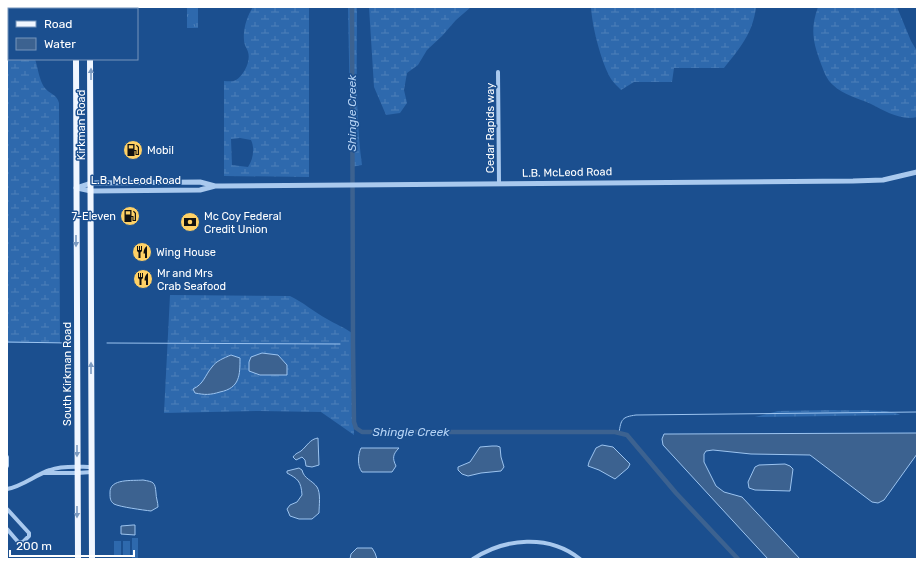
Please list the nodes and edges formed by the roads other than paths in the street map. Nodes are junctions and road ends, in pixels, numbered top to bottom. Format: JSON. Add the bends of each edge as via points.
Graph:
{"nodes":[{"id":1,"x":76,"y":60,"type":"edge"},
{"id":2,"x":90,"y":60,"type":"edge"},
{"id":3,"x":498,"y":72,"type":"dead end"},
{"id":4,"x":917,"y":172,"type":"edge"},
{"id":5,"x":91,"y":183,"type":"junction"},
{"id":6,"x":499,"y":183,"type":"junction"},
{"id":7,"x":216,"y":186,"type":"junction"},
{"id":8,"x":76,"y":188,"type":"junction"},
{"id":9,"x":91,"y":191,"type":"junction"},
{"id":10,"x":7,"y":457,"type":"edge"},
{"id":11,"x":7,"y":466,"type":"edge"},
{"id":12,"x":92,"y":469,"type":"junction"},
{"id":13,"x":77,"y":470,"type":"junction"},
{"id":14,"x":7,"y":489,"type":"edge"},
{"id":15,"x":7,"y":509,"type":"edge"},
{"id":16,"x":7,"y":529,"type":"edge"},
{"id":17,"x":78,"y":559,"type":"edge"},
{"id":18,"x":92,"y":559,"type":"edge"},
{"id":19,"x":473,"y":559,"type":"edge"},
{"id":20,"x":580,"y":559,"type":"edge"}],
"edges":[{"from":1,"to":8,"type":"main road","name":"Kirkman Road"},
{"from":5,"to":2,"type":"main road","name":"Kirkman Road","one_way":true},
{"from":3,"to":6,"type":"street","name":"Cedar Rapids way"},
{"from":4,"to":6,"type":"street","name":"L.B. McLeod Road","via":[[883,180],[859,181]]},
{"from":5,"to":7,"type":"street","name":"L.B. McLeod Road","via":[[200,182]]},
{"from":5,"to":8,"type":"street","name":"L.B. McLeod Road"},
{"from":5,"to":9,"type":"main road","name":"Kirkman Road"},
{"from":6,"to":7,"type":"street","name":"L.B. McLeod Road"},
{"from":7,"to":9,"type":"street","name":"L.B. McLeod Road","via":[[200,190]]},
{"from":8,"to":9,"type":"street","name":"L.B. McLeod Road"},
{"from":8,"to":13,"type":"main road","name":"South Kirkman Road","one_way":true},
{"from":12,"to":9,"type":"main road","one_way":true},
{"from":10,"to":11,"type":"street"},
{"from":12,"to":13,"type":"street"},
{"from":12,"to":18,"type":"main road"},
{"from":13,"to":14,"type":"street","via":[[56,468]]},
{"from":13,"to":17,"type":"main road","name":"South Kirkman Road","one_way":true},
{"from":15,"to":16,"type":"street","via":[[29,536],[19,543]]},
{"from":19,"to":20,"type":"street","via":[[500,546],[528,541],[551,544]]}]}
